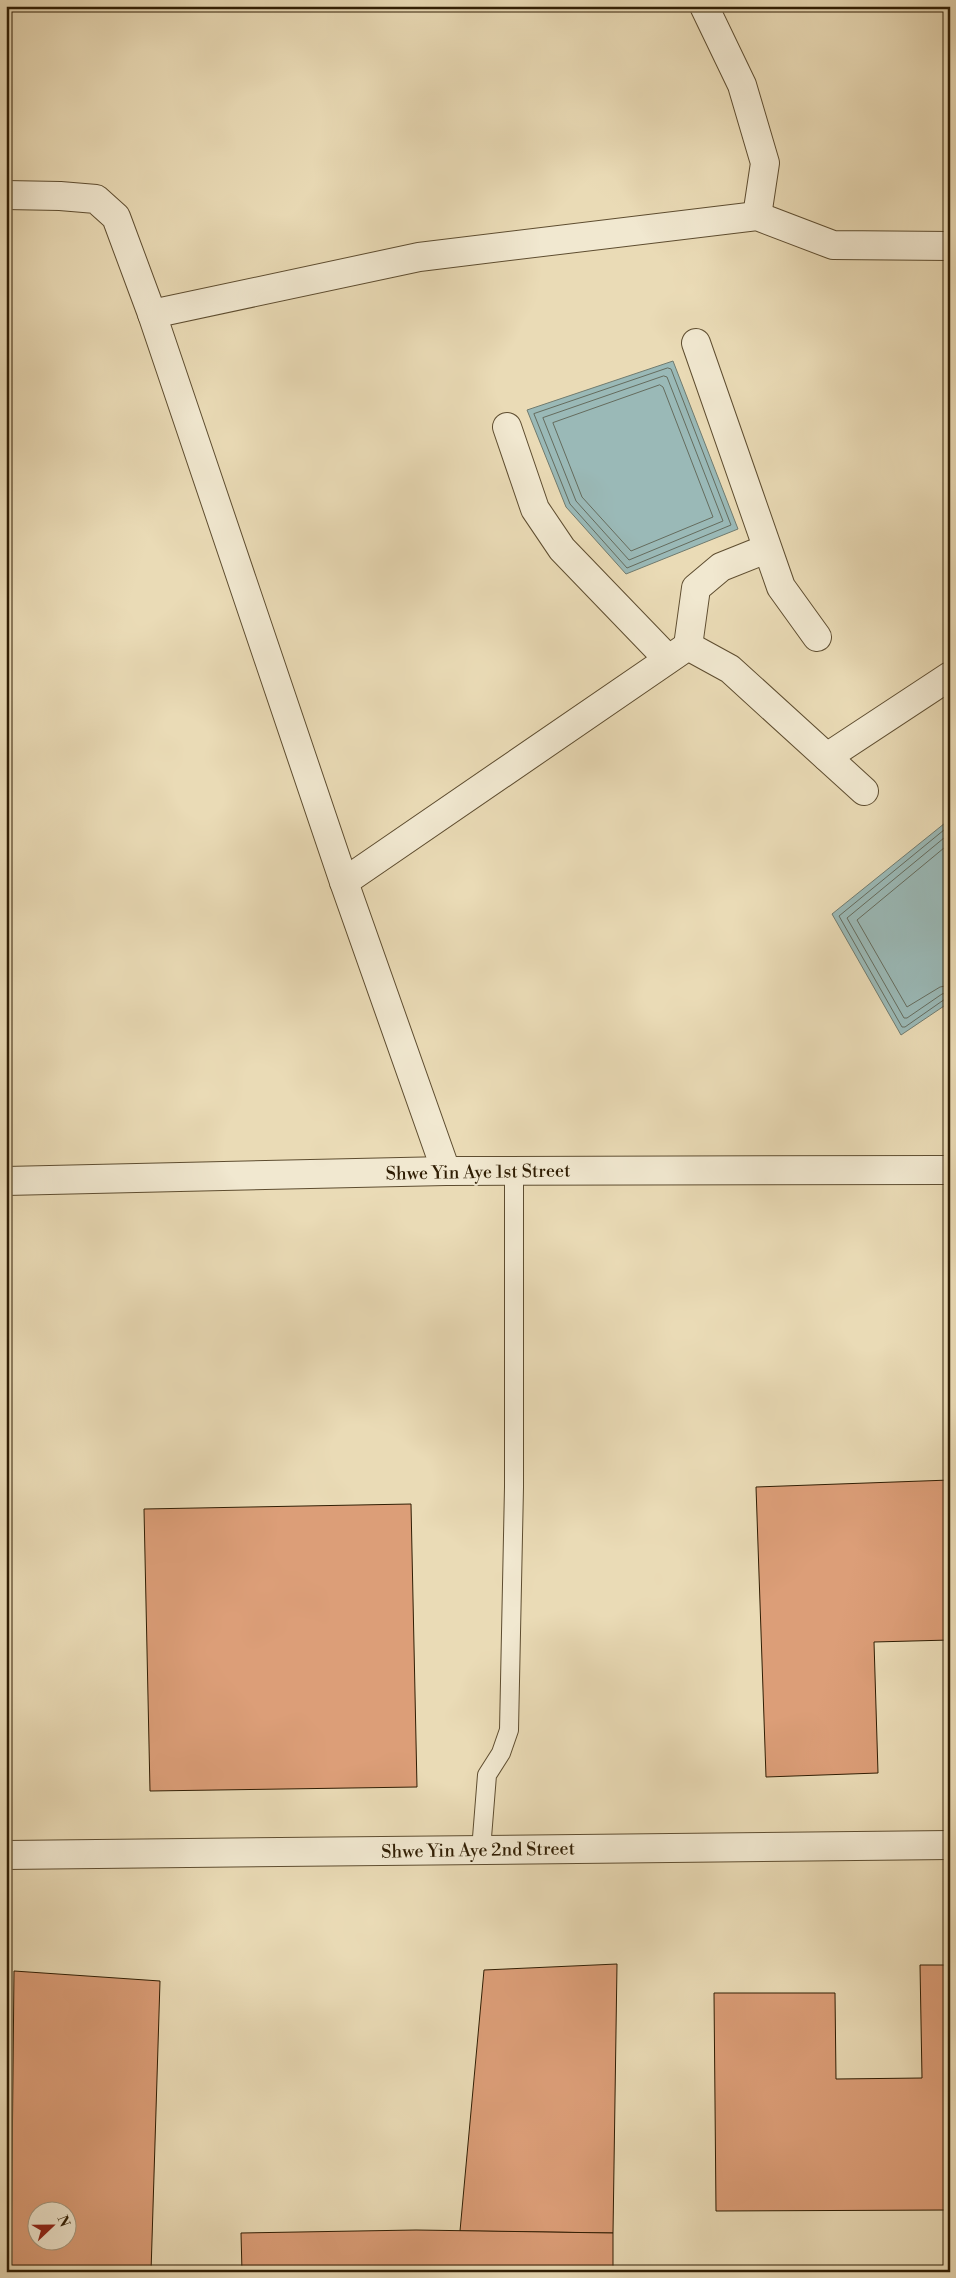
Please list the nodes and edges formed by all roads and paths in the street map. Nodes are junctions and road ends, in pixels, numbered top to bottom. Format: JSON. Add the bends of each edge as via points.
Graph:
{"nodes":[{"id":1,"x":704,"y":6,"type":"edge"},
{"id":2,"x":6,"y":196,"type":"edge"},
{"id":3,"x":756,"y":216,"type":"junction"},
{"id":4,"x":950,"y":246,"type":"edge"},
{"id":5,"x":152,"y":314,"type":"junction"},
{"id":6,"x":696,"y":343,"type":"dead end"},
{"id":7,"x":507,"y":427,"type":"dead end"},
{"id":8,"x":766,"y":549,"type":"junction"},
{"id":9,"x":817,"y":637,"type":"dead end"},
{"id":10,"x":678,"y":652,"type":"junction"},
{"id":11,"x":950,"y":676,"type":"edge"},
{"id":12,"x":827,"y":757,"type":"junction"},
{"id":13,"x":864,"y":791,"type":"dead end"},
{"id":14,"x":344,"y":882,"type":"junction"},
{"id":15,"x":950,"y":1170,"type":"edge"},
{"id":16,"x":446,"y":1171,"type":"junction"},
{"id":17,"x":514,"y":1171,"type":"junction"},
{"id":18,"x":6,"y":1181,"type":"edge"},
{"id":19,"x":950,"y":1845,"type":"edge"},
{"id":20,"x":481,"y":1850,"type":"junction"},
{"id":21,"x":6,"y":1855,"type":"edge"}],
"edges":[{"from":1,"to":3,"type":"street","via":[[742,84],[765,163]]},
{"from":2,"to":5,"type":"street","via":[[96,199],[116,217]]},
{"from":3,"to":4,"type":"street","via":[[833,245]]},
{"from":3,"to":5,"type":"street","via":[[419,257]]},
{"from":5,"to":14,"type":"street"},
{"from":6,"to":8,"type":"street"},
{"from":7,"to":10,"type":"street","via":[[535,509],[562,549]]},
{"from":8,"to":9,"type":"street","via":[[781,587]]},
{"from":8,"to":10,"type":"street","via":[[721,567],[696,588]]},
{"from":10,"to":12,"type":"street","via":[[730,669]]},
{"from":10,"to":14,"type":"street"},
{"from":11,"to":12,"type":"street"},
{"from":12,"to":13,"type":"street"},
{"from":14,"to":16,"type":"street"},
{"from":15,"to":17,"type":"street","name":"Shwe Yin Aye 1st Street"},
{"from":16,"to":17,"type":"street","name":"Shwe Yin Aye 1st Street"},
{"from":16,"to":18,"type":"street","name":"Shwe Yin Aye 1st Street"},
{"from":17,"to":20,"type":"lane","via":[[514,1486],[509,1730],[501,1753],[487,1775]]},
{"from":19,"to":20,"type":"street","name":"Shwe Yin Aye 2nd Street"},
{"from":20,"to":21,"type":"street","name":"Shwe Yin Aye 2nd Street"}]}
